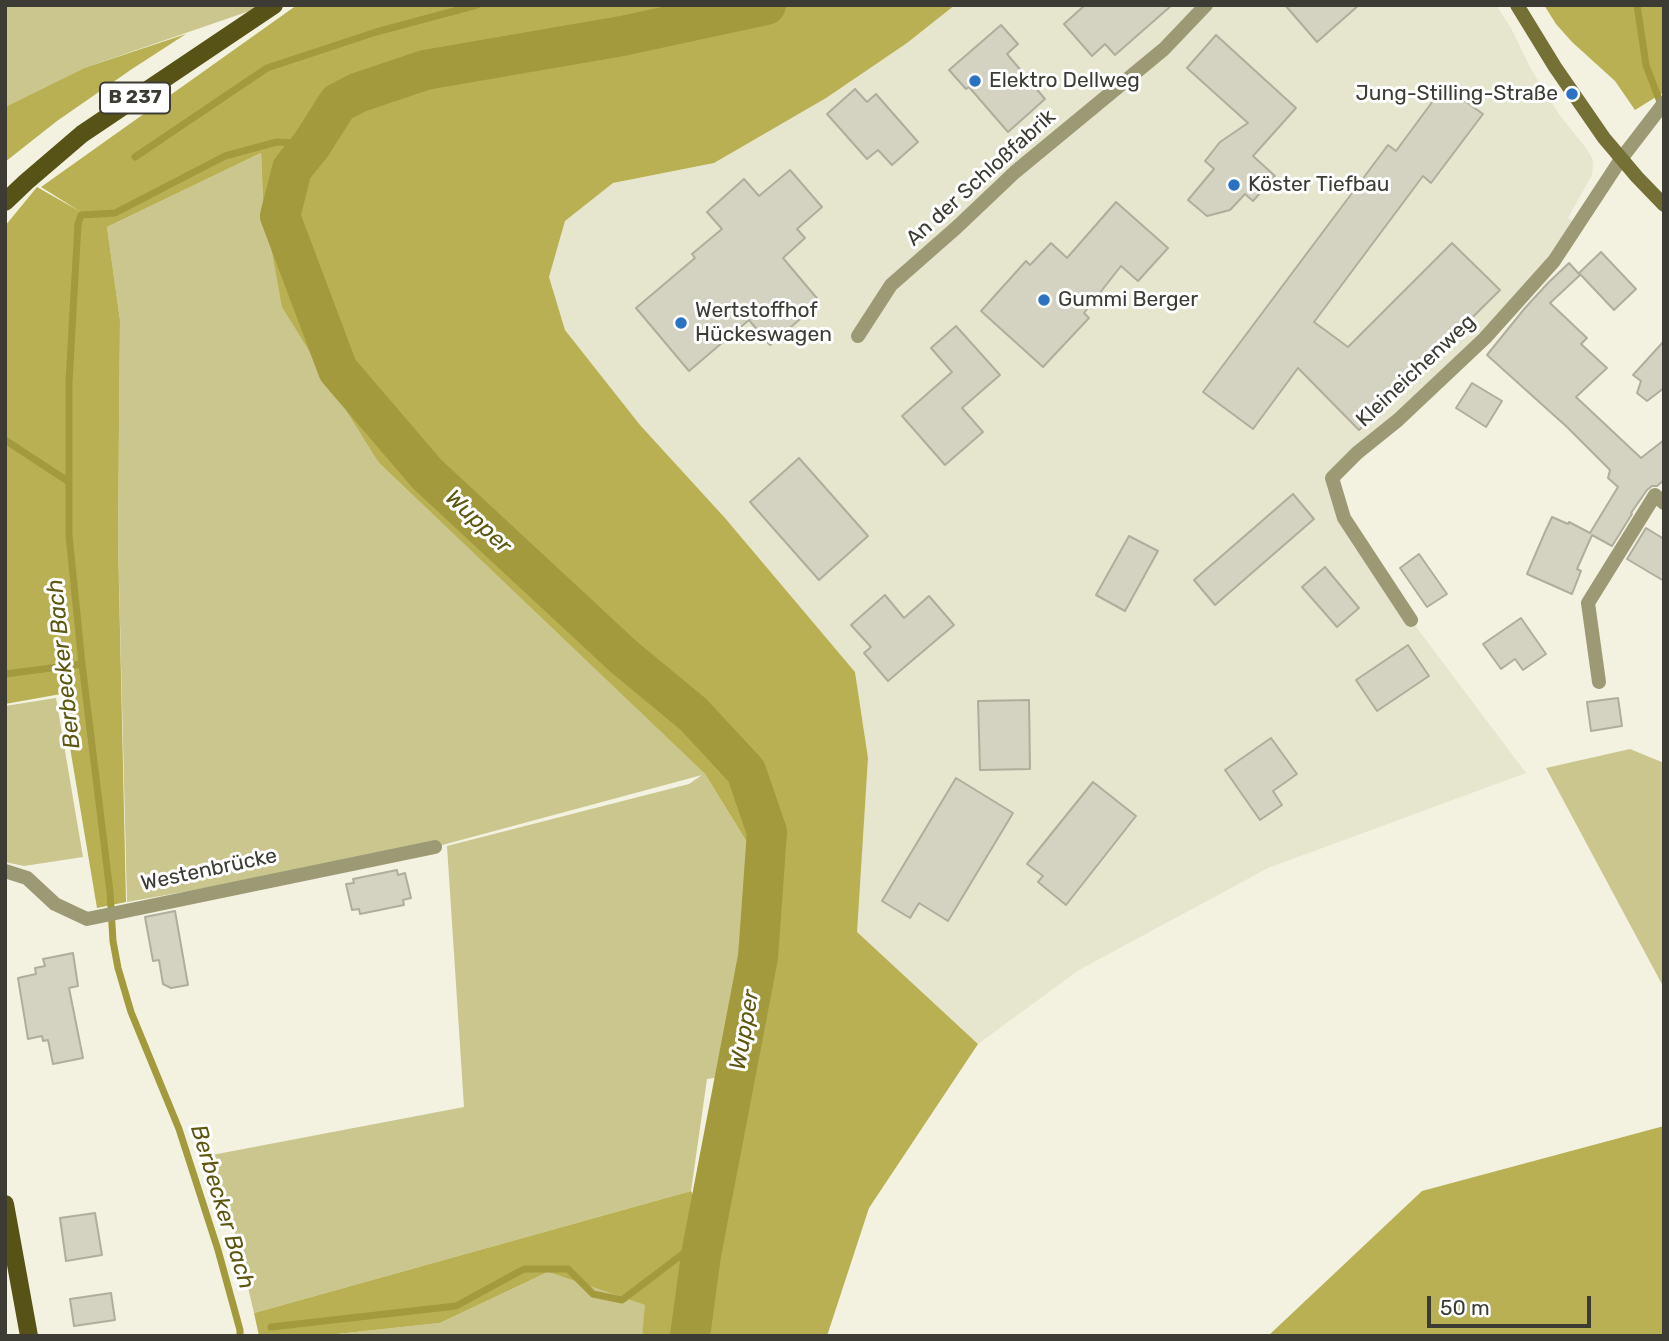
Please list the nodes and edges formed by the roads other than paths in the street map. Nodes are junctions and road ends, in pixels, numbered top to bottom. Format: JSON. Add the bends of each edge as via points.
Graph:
{"nodes":[{"id":1,"x":274,"y":5,"type":"edge"},
{"id":2,"x":1206,"y":5,"type":"edge"},
{"id":3,"x":1517,"y":5,"type":"edge"},
{"id":4,"x":1664,"y":103,"type":"edge"},
{"id":5,"x":1621,"y":159,"type":"junction"},
{"id":6,"x":5,"y":202,"type":"edge"},
{"id":7,"x":1664,"y":205,"type":"edge"},
{"id":8,"x":858,"y":336,"type":"dead end"},
{"id":9,"x":1661,"y":495,"type":"edge"},
{"id":10,"x":1411,"y":620,"type":"dead end"},
{"id":11,"x":1599,"y":682,"type":"dead end"},
{"id":12,"x":435,"y":847,"type":"dead end"},
{"id":13,"x":5,"y":871,"type":"edge"},
{"id":14,"x":5,"y":1204,"type":"edge"},
{"id":15,"x":29,"y":1336,"type":"edge"}],
"edges":[{"from":1,"to":6,"type":"main road","number":"B 237","via":[[82,134]]},
{"from":2,"to":8,"type":"street","name":"An der Schloßfabrik","via":[[1164,49],[1015,172],[891,285]]},
{"from":3,"to":5,"type":"street","via":[[1572,94]]},
{"from":4,"to":5,"type":"street"},
{"from":5,"to":7,"type":"street"},
{"from":5,"to":10,"type":"street","name":"Kleineichenweg","via":[[1554,261],[1485,338],[1332,478],[1344,518]]},
{"from":9,"to":11,"type":"street","via":[[1588,603]]},
{"from":12,"to":13,"type":"street","name":"Westenbrücke","via":[[87,919],[55,904],[27,878]]},
{"from":14,"to":15,"type":"main road"}]}
